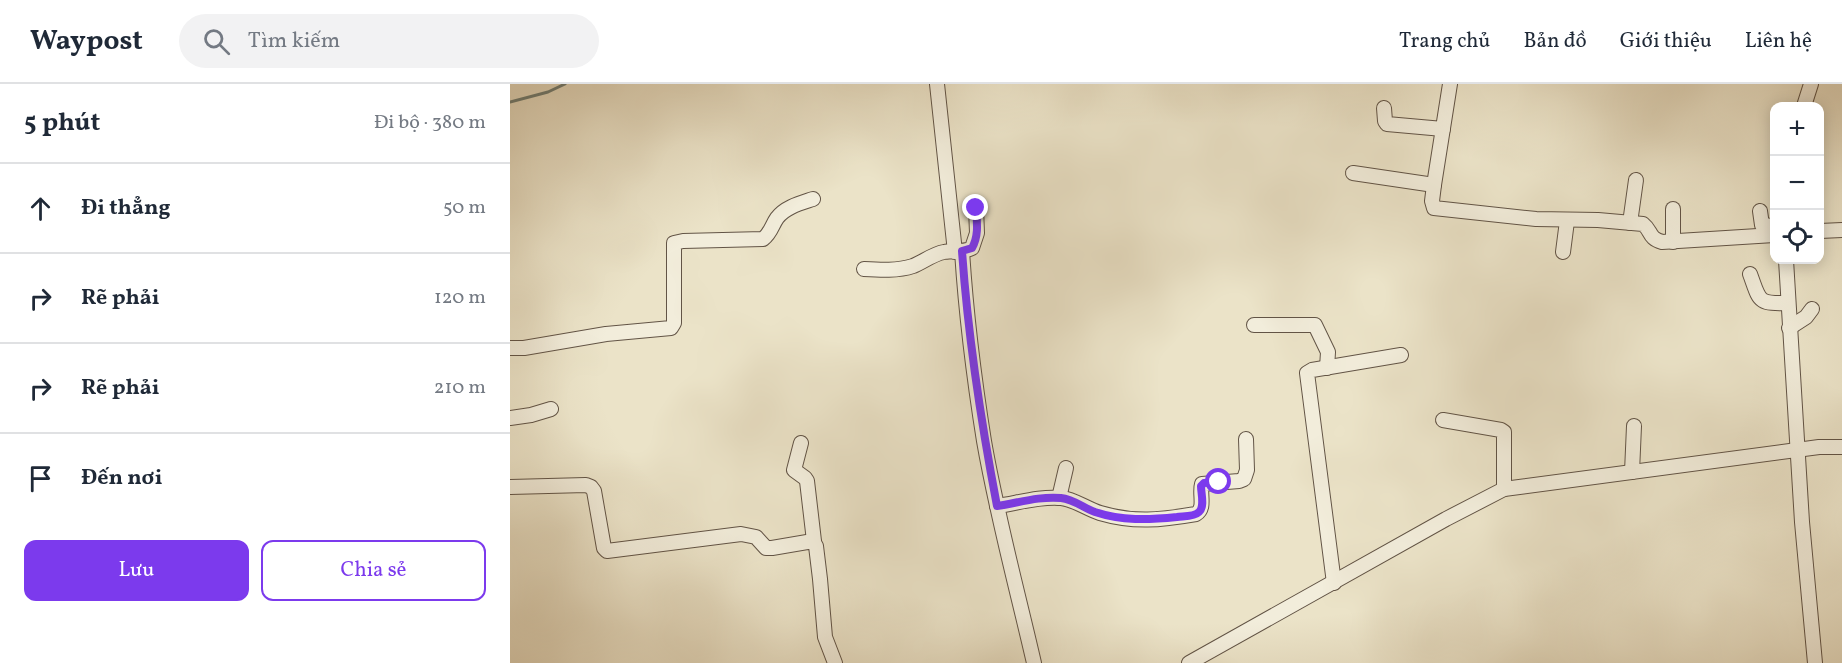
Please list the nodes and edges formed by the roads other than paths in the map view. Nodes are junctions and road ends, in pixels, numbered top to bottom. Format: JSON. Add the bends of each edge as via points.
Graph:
{"nodes":[{"id":1,"x":937,"y":84,"type":"edge"},
{"id":2,"x":1450,"y":84,"type":"edge"},
{"id":3,"x":1811,"y":84,"type":"edge"},
{"id":4,"x":1805,"y":102,"type":"edge"},
{"id":5,"x":1384,"y":108,"type":"dead end"},
{"id":6,"x":1443,"y":129,"type":"junction"},
{"id":7,"x":1353,"y":173,"type":"dead end"},
{"id":8,"x":1636,"y":180,"type":"dead end"},
{"id":9,"x":1434,"y":185,"type":"junction"},
{"id":10,"x":813,"y":199,"type":"dead end"},
{"id":11,"x":976,"y":208,"type":"dead end"},
{"id":12,"x":1673,"y":209,"type":"dead end"},
{"id":13,"x":1760,"y":211,"type":"dead end"},
{"id":14,"x":1567,"y":220,"type":"junction"},
{"id":15,"x":1630,"y":223,"type":"junction"},
{"id":16,"x":1770,"y":226,"type":"edge"},
{"id":17,"x":1842,"y":230,"type":"edge"},
{"id":18,"x":1824,"y":231,"type":"edge"},
{"id":19,"x":1770,"y":235,"type":"edge"},
{"id":20,"x":1673,"y":242,"type":"junction"},
{"id":21,"x":958,"y":251,"type":"junction"},
{"id":22,"x":1563,"y":252,"type":"dead end"},
{"id":23,"x":1786,"y":264,"type":"edge"},
{"id":24,"x":864,"y":269,"type":"dead end"},
{"id":25,"x":1750,"y":274,"type":"dead end"},
{"id":26,"x":1783,"y":303,"type":"junction"},
{"id":27,"x":1812,"y":309,"type":"dead end"},
{"id":28,"x":1254,"y":325,"type":"dead end"},
{"id":29,"x":1789,"y":328,"type":"junction"},
{"id":30,"x":510,"y":348,"type":"edge"},
{"id":31,"x":1401,"y":355,"type":"dead end"},
{"id":32,"x":1327,"y":368,"type":"junction"},
{"id":33,"x":551,"y":410,"type":"dead end"},
{"id":34,"x":510,"y":418,"type":"edge"},
{"id":35,"x":1443,"y":420,"type":"dead end"},
{"id":36,"x":1634,"y":426,"type":"dead end"},
{"id":37,"x":1246,"y":439,"type":"dead end"},
{"id":38,"x":801,"y":443,"type":"dead end"},
{"id":39,"x":1842,"y":447,"type":"edge"},
{"id":40,"x":1792,"y":452,"type":"junction"},
{"id":41,"x":1066,"y":468,"type":"dead end"},
{"id":42,"x":1632,"y":472,"type":"junction"},
{"id":43,"x":510,"y":487,"type":"edge"},
{"id":44,"x":1504,"y":489,"type":"junction"},
{"id":45,"x":1059,"y":498,"type":"junction"},
{"id":46,"x":997,"y":506,"type":"junction"},
{"id":47,"x":814,"y":541,"type":"junction"},
{"id":48,"x":1334,"y":583,"type":"junction"},
{"id":49,"x":835,"y":663,"type":"edge"},
{"id":50,"x":1034,"y":663,"type":"edge"},
{"id":51,"x":1189,"y":663,"type":"edge"},
{"id":52,"x":1815,"y":663,"type":"edge"}],
"edges":[{"from":1,"to":21,"type":"street"},
{"from":2,"to":6,"type":"street"},
{"from":3,"to":4,"type":"street"},
{"from":5,"to":6,"type":"street","via":[[1387,124]]},
{"from":6,"to":9,"type":"street"},
{"from":7,"to":9,"type":"street"},
{"from":8,"to":15,"type":"street"},
{"from":9,"to":14,"type":"street","via":[[1434,208]]},
{"from":10,"to":30,"type":"street","via":[[778,216],[764,238],[674,243],[671,327]]},
{"from":11,"to":21,"type":"street","via":[[975,243],[972,248]]},
{"from":12,"to":20,"type":"street"},
{"from":13,"to":16,"type":"street","via":[[1762,225]]},
{"from":14,"to":15,"type":"street"},
{"from":14,"to":22,"type":"street"},
{"from":15,"to":20,"type":"street","via":[[1643,224],[1654,239]]},
{"from":17,"to":18,"type":"street"},
{"from":19,"to":20,"type":"street"},
{"from":21,"to":24,"type":"street","via":[[945,252],[913,266]]},
{"from":21,"to":46,"type":"street","via":[[984,441]]},
{"from":23,"to":26,"type":"street"},
{"from":25,"to":26,"type":"street","via":[[1763,301]]},
{"from":26,"to":29,"type":"street"},
{"from":27,"to":29,"type":"street"},
{"from":28,"to":32,"type":"street","via":[[1315,325],[1328,352]]},
{"from":29,"to":40,"type":"street"},
{"from":31,"to":32,"type":"street"},
{"from":32,"to":48,"type":"street","via":[[1309,371],[1307,376]]},
{"from":33,"to":34,"type":"street"},
{"from":35,"to":44,"type":"street","via":[[1504,432]]},
{"from":36,"to":42,"type":"street"},
{"from":37,"to":45,"type":"street","via":[[1244,479],[1202,484],[1202,506],[1196,514],[1130,520]]},
{"from":38,"to":47,"type":"street","via":[[794,466],[807,481]]},
{"from":39,"to":40,"type":"street"},
{"from":40,"to":42,"type":"street"},
{"from":40,"to":52,"type":"street"},
{"from":41,"to":45,"type":"street"},
{"from":42,"to":44,"type":"street"},
{"from":43,"to":47,"type":"street","via":[[591,487],[607,551],[741,534],[756,537],[766,548]]},
{"from":44,"to":48,"type":"street"},
{"from":45,"to":46,"type":"street"},
{"from":46,"to":50,"type":"street"},
{"from":47,"to":49,"type":"street","via":[[825,637]]},
{"from":48,"to":51,"type":"street"}]}
